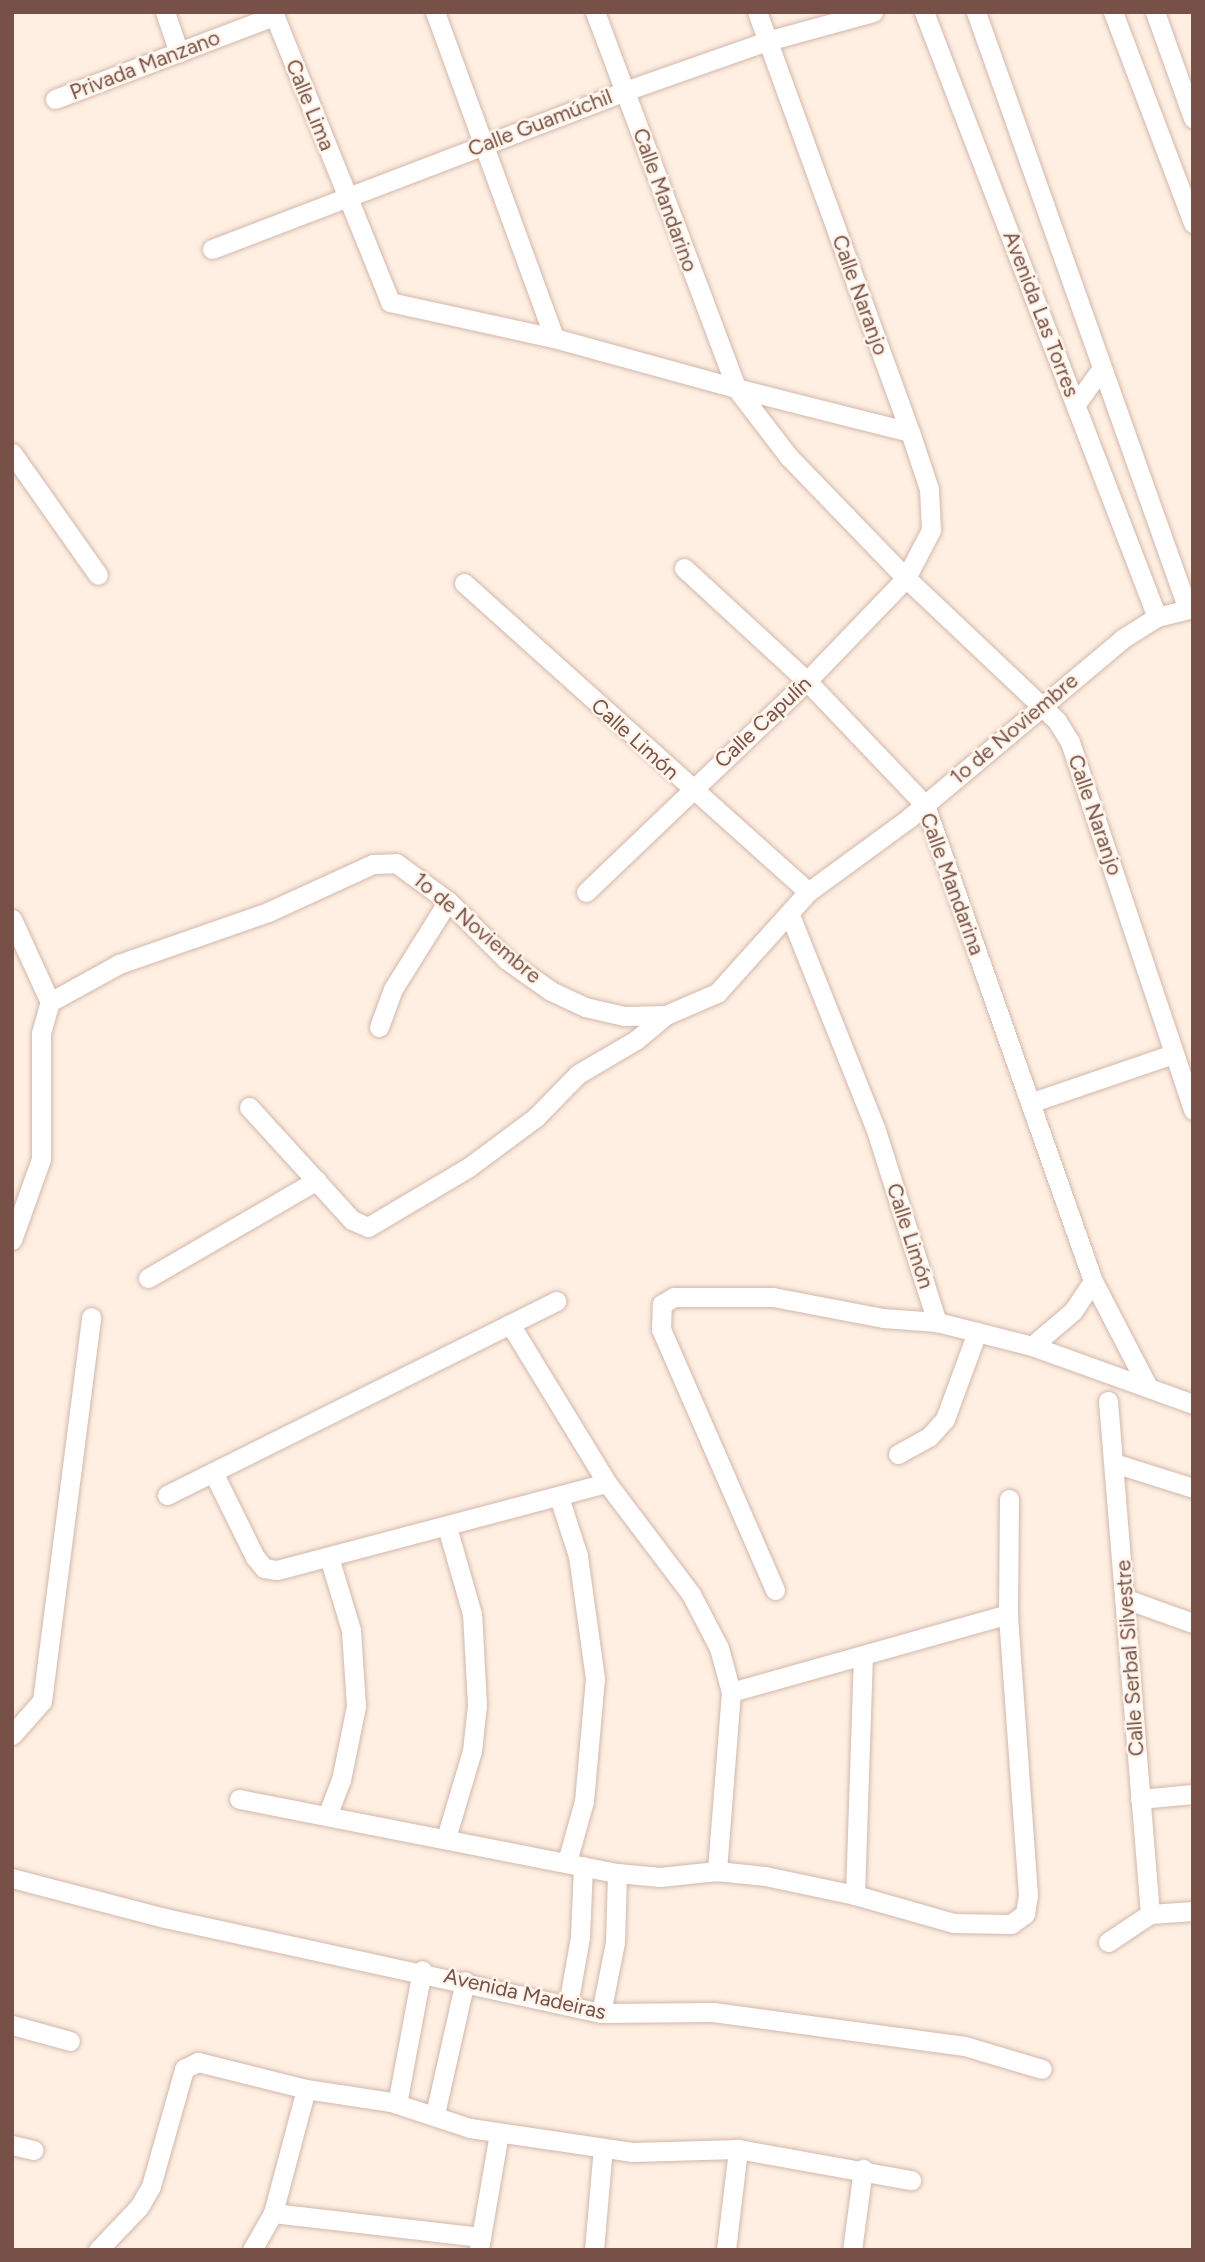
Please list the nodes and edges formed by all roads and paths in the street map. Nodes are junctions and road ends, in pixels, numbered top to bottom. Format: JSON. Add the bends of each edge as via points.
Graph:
{"nodes":[{"id":1,"x":165,"y":12,"type":"edge"},
{"id":2,"x":435,"y":12,"type":"edge"},
{"id":3,"x":595,"y":12,"type":"edge"},
{"id":4,"x":757,"y":12,"type":"edge"},
{"id":5,"x":873,"y":12,"type":"edge"},
{"id":6,"x":924,"y":12,"type":"edge"},
{"id":7,"x":976,"y":12,"type":"edge"},
{"id":8,"x":1113,"y":12,"type":"edge"},
{"id":9,"x":1155,"y":12,"type":"edge"},
{"id":10,"x":274,"y":14,"type":"edge"},
{"id":11,"x":768,"y":41,"type":"junction"},
{"id":12,"x":179,"y":53,"type":"junction"},
{"id":13,"x":625,"y":90,"type":"junction"},
{"id":14,"x":55,"y":99,"type":"dead end"},
{"id":15,"x":1193,"y":118,"type":"edge"},
{"id":16,"x":483,"y":145,"type":"junction"},
{"id":17,"x":347,"y":197,"type":"junction"},
{"id":18,"x":1193,"y":223,"type":"edge"},
{"id":19,"x":212,"y":249,"type":"dead end"},
{"id":20,"x":554,"y":338,"type":"junction"},
{"id":21,"x":1102,"y":368,"type":"junction"},
{"id":22,"x":739,"y":393,"type":"junction"},
{"id":23,"x":1076,"y":404,"type":"junction"},
{"id":24,"x":910,"y":432,"type":"junction"},
{"id":25,"x":15,"y":463,"type":"edge"},
{"id":26,"x":684,"y":568,"type":"dead end"},
{"id":27,"x":98,"y":575,"type":"dead end"},
{"id":28,"x":906,"y":578,"type":"junction"},
{"id":29,"x":464,"y":583,"type":"dead end"},
{"id":30,"x":1190,"y":607,"type":"edge"},
{"id":31,"x":1157,"y":617,"type":"junction"},
{"id":32,"x":807,"y":681,"type":"junction"},
{"id":33,"x":1043,"y":704,"type":"junction"},
{"id":34,"x":691,"y":791,"type":"junction"},
{"id":35,"x":925,"y":805,"type":"junction"},
{"id":36,"x":586,"y":892,"type":"dead end"},
{"id":37,"x":808,"y":892,"type":"junction"},
{"id":38,"x":448,"y":901,"type":"junction"},
{"id":39,"x":790,"y":915,"type":"junction"},
{"id":40,"x":12,"y":919,"type":"edge"},
{"id":41,"x":50,"y":1002,"type":"junction"},
{"id":42,"x":666,"y":1015,"type":"junction"},
{"id":43,"x":379,"y":1027,"type":"dead end"},
{"id":44,"x":1173,"y":1054,"type":"junction"},
{"id":45,"x":1030,"y":1103,"type":"junction"},
{"id":46,"x":249,"y":1107,"type":"dead end"},
{"id":47,"x":1193,"y":1110,"type":"edge"},
{"id":48,"x":317,"y":1180,"type":"junction"},
{"id":49,"x":12,"y":1240,"type":"edge"},
{"id":50,"x":148,"y":1278,"type":"dead end"},
{"id":51,"x":1093,"y":1281,"type":"junction"},
{"id":52,"x":556,"y":1301,"type":"dead end"},
{"id":53,"x":91,"y":1317,"type":"dead end"},
{"id":54,"x":937,"y":1322,"type":"junction"},
{"id":55,"x":510,"y":1324,"type":"junction"},
{"id":56,"x":976,"y":1332,"type":"junction"},
{"id":57,"x":1032,"y":1346,"type":"junction"},
{"id":58,"x":1148,"y":1387,"type":"junction"},
{"id":59,"x":1108,"y":1401,"type":"dead end"},
{"id":60,"x":1192,"y":1403,"type":"edge"},
{"id":61,"x":898,"y":1454,"type":"dead end"},
{"id":62,"x":1117,"y":1464,"type":"junction"},
{"id":63,"x":213,"y":1472,"type":"junction"},
{"id":64,"x":607,"y":1483,"type":"junction"},
{"id":65,"x":1193,"y":1488,"type":"edge"},
{"id":66,"x":167,"y":1495,"type":"dead end"},
{"id":67,"x":559,"y":1497,"type":"junction"},
{"id":68,"x":1009,"y":1499,"type":"dead end"},
{"id":69,"x":447,"y":1527,"type":"junction"},
{"id":70,"x":329,"y":1557,"type":"junction"},
{"id":71,"x":775,"y":1590,"type":"dead end"},
{"id":72,"x":1126,"y":1599,"type":"junction"},
{"id":73,"x":1008,"y":1614,"type":"junction"},
{"id":74,"x":1193,"y":1623,"type":"edge"},
{"id":75,"x":863,"y":1656,"type":"junction"},
{"id":76,"x":731,"y":1692,"type":"junction"},
{"id":77,"x":12,"y":1735,"type":"edge"},
{"id":78,"x":1193,"y":1794,"type":"edge"},
{"id":79,"x":239,"y":1799,"type":"dead end"},
{"id":80,"x":1140,"y":1799,"type":"junction"},
{"id":81,"x":327,"y":1816,"type":"junction"},
{"id":82,"x":446,"y":1838,"type":"junction"},
{"id":83,"x":575,"y":1864,"type":"junction"},
{"id":84,"x":717,"y":1871,"type":"junction"},
{"id":85,"x":617,"y":1873,"type":"junction"},
{"id":86,"x":12,"y":1878,"type":"edge"},
{"id":87,"x":855,"y":1895,"type":"junction"},
{"id":88,"x":1193,"y":1911,"type":"edge"},
{"id":89,"x":1150,"y":1914,"type":"junction"},
{"id":90,"x":1108,"y":1942,"type":"dead end"},
{"id":91,"x":422,"y":1970,"type":"junction"},
{"id":92,"x":465,"y":1981,"type":"junction"},
{"id":93,"x":568,"y":2005,"type":"junction"},
{"id":94,"x":601,"y":2013,"type":"junction"},
{"id":95,"x":12,"y":2025,"type":"edge"},
{"id":96,"x":70,"y":2041,"type":"dead end"},
{"id":97,"x":1042,"y":2069,"type":"dead end"},
{"id":98,"x":306,"y":2089,"type":"junction"},
{"id":99,"x":397,"y":2104,"type":"junction"},
{"id":100,"x":435,"y":2114,"type":"junction"},
{"id":101,"x":499,"y":2133,"type":"junction"},
{"id":102,"x":12,"y":2145,"type":"edge"},
{"id":103,"x":603,"y":2148,"type":"junction"},
{"id":104,"x":738,"y":2149,"type":"junction"},
{"id":105,"x":33,"y":2150,"type":"dead end"},
{"id":106,"x":863,"y":2169,"type":"junction"},
{"id":107,"x":911,"y":2180,"type":"dead end"},
{"id":108,"x":273,"y":2213,"type":"junction"},
{"id":109,"x":480,"y":2244,"type":"edge"},
{"id":110,"x":98,"y":2250,"type":"edge"},
{"id":111,"x":252,"y":2250,"type":"edge"},
{"id":112,"x":594,"y":2250,"type":"edge"},
{"id":113,"x":726,"y":2250,"type":"edge"},
{"id":114,"x":852,"y":2250,"type":"edge"}],
"edges":[{"from":1,"to":12,"type":"street"},
{"from":2,"to":16,"type":"street"},
{"from":3,"to":13,"type":"street","name":"Calle Mandarino"},
{"from":4,"to":11,"type":"street","name":"Calle Naranjo"},
{"from":5,"to":11,"type":"street","name":"Calle Guamúchil"},
{"from":6,"to":23,"type":"street","name":"Avenida Las Torres"},
{"from":7,"to":21,"type":"street","name":"Avenida Las Torres"},
{"from":8,"to":18,"type":"street"},
{"from":9,"to":15,"type":"street"},
{"from":10,"to":12,"type":"street","name":"Privada Manzano"},
{"from":10,"to":17,"type":"street","name":"Calle Lima"},
{"from":11,"to":13,"type":"street","name":"Calle Guamúchil"},
{"from":11,"to":24,"type":"street","name":"Calle Naranjo"},
{"from":12,"to":14,"type":"street","name":"Privada Manzano"},
{"from":13,"to":16,"type":"street","name":"Calle Guamúchil"},
{"from":13,"to":22,"type":"street","name":"Calle Mandarino"},
{"from":16,"to":17,"type":"street","name":"Calle Guamúchil"},
{"from":16,"to":20,"type":"street"},
{"from":17,"to":19,"type":"street","name":"Calle Guamúchil"},
{"from":17,"to":20,"type":"street","name":"Calle Lima","via":[[390,302]]},
{"from":20,"to":22,"type":"street"},
{"from":21,"to":23,"type":"street"},
{"from":21,"to":30,"type":"street","name":"Avenida Las Torres"},
{"from":22,"to":24,"type":"street"},
{"from":22,"to":28,"type":"street","name":"Calle Naranjo","via":[[789,457]]},
{"from":23,"to":31,"type":"street","name":"Avenida Las Torres"},
{"from":24,"to":28,"type":"street","name":"Calle Naranjo","via":[[929,489],[931,530]]},
{"from":25,"to":27,"type":"street"},
{"from":26,"to":32,"type":"street","name":"Calle Mandarina"},
{"from":28,"to":32,"type":"street","name":"Calle Capulín"},
{"from":28,"to":33,"type":"street","name":"Calle Naranjo"},
{"from":29,"to":34,"type":"street","name":"Calle Limón"},
{"from":30,"to":31,"type":"street","name":"1o de Noviembre"},
{"from":31,"to":33,"type":"street","name":"1o de Noviembre"},
{"from":32,"to":34,"type":"street","name":"Calle Capulín"},
{"from":32,"to":35,"type":"street","name":"Calle Mandarina"},
{"from":33,"to":35,"type":"street","name":"1o de Noviembre"},
{"from":33,"to":44,"type":"street","name":"Calle Naranjo","via":[[1070,742]]},
{"from":34,"to":36,"type":"street","name":"Calle Capulín"},
{"from":34,"to":37,"type":"street","name":"Calle Limón"},
{"from":35,"to":37,"type":"street","name":"1o de Noviembre"},
{"from":35,"to":45,"type":"street","name":"Calle Mandarina"},
{"from":37,"to":39,"type":"street","name":"1o de Noviembre"},
{"from":38,"to":41,"type":"street","name":"1o de Noviembre","via":[[396,863],[373,864],[268,912],[119,964]]},
{"from":38,"to":42,"type":"street","name":"1o de Noviembre","via":[[507,960],[551,990],[585,1007],[624,1016]]},
{"from":38,"to":43,"type":"street","via":[[393,989]]},
{"from":39,"to":42,"type":"street","name":"1o de Noviembre","via":[[717,993]]},
{"from":39,"to":54,"type":"street","name":"Calle Limón","via":[[875,1127]]},
{"from":40,"to":41,"type":"street"},
{"from":41,"to":49,"type":"street","via":[[41,1033],[41,1159]]},
{"from":42,"to":48,"type":"street","via":[[636,1040],[578,1074],[536,1117],[480,1158],[384,1221],[368,1227],[352,1220]]},
{"from":44,"to":45,"type":"street"},
{"from":44,"to":47,"type":"street","name":"Calle Naranjo"},
{"from":45,"to":51,"type":"street","name":"Calle Mandarina"},
{"from":46,"to":48,"type":"street"},
{"from":48,"to":50,"type":"street"},
{"from":51,"to":57,"type":"street","via":[[1073,1311]]},
{"from":51,"to":58,"type":"street","name":"Calle Mandarina"},
{"from":52,"to":55,"type":"street"},
{"from":53,"to":77,"type":"street","via":[[42,1701]]},
{"from":54,"to":56,"type":"street"},
{"from":54,"to":71,"type":"street","via":[[883,1318],[773,1297],[674,1297],[662,1304],[661,1329]]},
{"from":55,"to":63,"type":"street"},
{"from":55,"to":64,"type":"street"},
{"from":56,"to":57,"type":"street"},
{"from":56,"to":61,"type":"street","via":[[945,1419],[929,1437]]},
{"from":57,"to":58,"type":"street"},
{"from":58,"to":60,"type":"street"},
{"from":59,"to":62,"type":"street","name":"Calle Serbal Silvestre"},
{"from":62,"to":65,"type":"street"},
{"from":62,"to":72,"type":"street","name":"Calle Serbal Silvestre"},
{"from":63,"to":66,"type":"street"},
{"from":63,"to":70,"type":"street","via":[[264,1568],[277,1570]]},
{"from":64,"to":67,"type":"street"},
{"from":64,"to":76,"type":"street","via":[[691,1594],[719,1648]]},
{"from":67,"to":69,"type":"street"},
{"from":67,"to":83,"type":"street","via":[[580,1568],[594,1678],[593,1740]]},
{"from":68,"to":73,"type":"street"},
{"from":69,"to":70,"type":"street"},
{"from":69,"to":82,"type":"street","via":[[472,1614],[477,1705],[469,1762]]},
{"from":70,"to":81,"type":"street","via":[[351,1630],[356,1706],[347,1756]]},
{"from":72,"to":74,"type":"street"},
{"from":72,"to":80,"type":"street","name":"Calle Serbal Silvestre"},
{"from":73,"to":75,"type":"street"},
{"from":73,"to":87,"type":"street","via":[[1028,1895],[1024,1914],[1011,1924],[953,1923]]},
{"from":75,"to":76,"type":"street"},
{"from":75,"to":87,"type":"street"},
{"from":76,"to":84,"type":"street"},
{"from":78,"to":80,"type":"street"},
{"from":79,"to":81,"type":"street"},
{"from":80,"to":89,"type":"street","name":"Calle Serbal Silvestre"},
{"from":81,"to":82,"type":"street"},
{"from":82,"to":83,"type":"street"},
{"from":83,"to":85,"type":"street"},
{"from":83,"to":93,"type":"street","via":[[580,1937]]},
{"from":84,"to":85,"type":"street","via":[[660,1877]]},
{"from":84,"to":87,"type":"street"},
{"from":85,"to":94,"type":"street","via":[[615,1942]]},
{"from":86,"to":91,"type":"street","name":"Avenida Madeiras","via":[[165,1918]]},
{"from":88,"to":89,"type":"street"},
{"from":89,"to":90,"type":"street"},
{"from":91,"to":92,"type":"street","name":"Avenida Madeiras"},
{"from":91,"to":99,"type":"street"},
{"from":92,"to":93,"type":"street","name":"Avenida Madeiras"},
{"from":92,"to":100,"type":"street"},
{"from":93,"to":94,"type":"street","name":"Avenida Madeiras"},
{"from":94,"to":97,"type":"street","name":"Avenida Madeiras","via":[[713,2012],[965,2046]]},
{"from":95,"to":96,"type":"street"},
{"from":98,"to":99,"type":"street"},
{"from":98,"to":108,"type":"street"},
{"from":98,"to":110,"type":"street","via":[[198,2062],[184,2069],[150,2186],[139,2207]]},
{"from":99,"to":100,"type":"street"},
{"from":100,"to":101,"type":"street"},
{"from":101,"to":103,"type":"street"},
{"from":101,"to":109,"type":"street"},
{"from":102,"to":105,"type":"street"},
{"from":103,"to":104,"type":"street"},
{"from":103,"to":112,"type":"street"},
{"from":104,"to":106,"type":"street"},
{"from":104,"to":113,"type":"street"},
{"from":106,"to":107,"type":"street"},
{"from":106,"to":114,"type":"street"},
{"from":108,"to":109,"type":"street"},
{"from":108,"to":111,"type":"street"}]}
